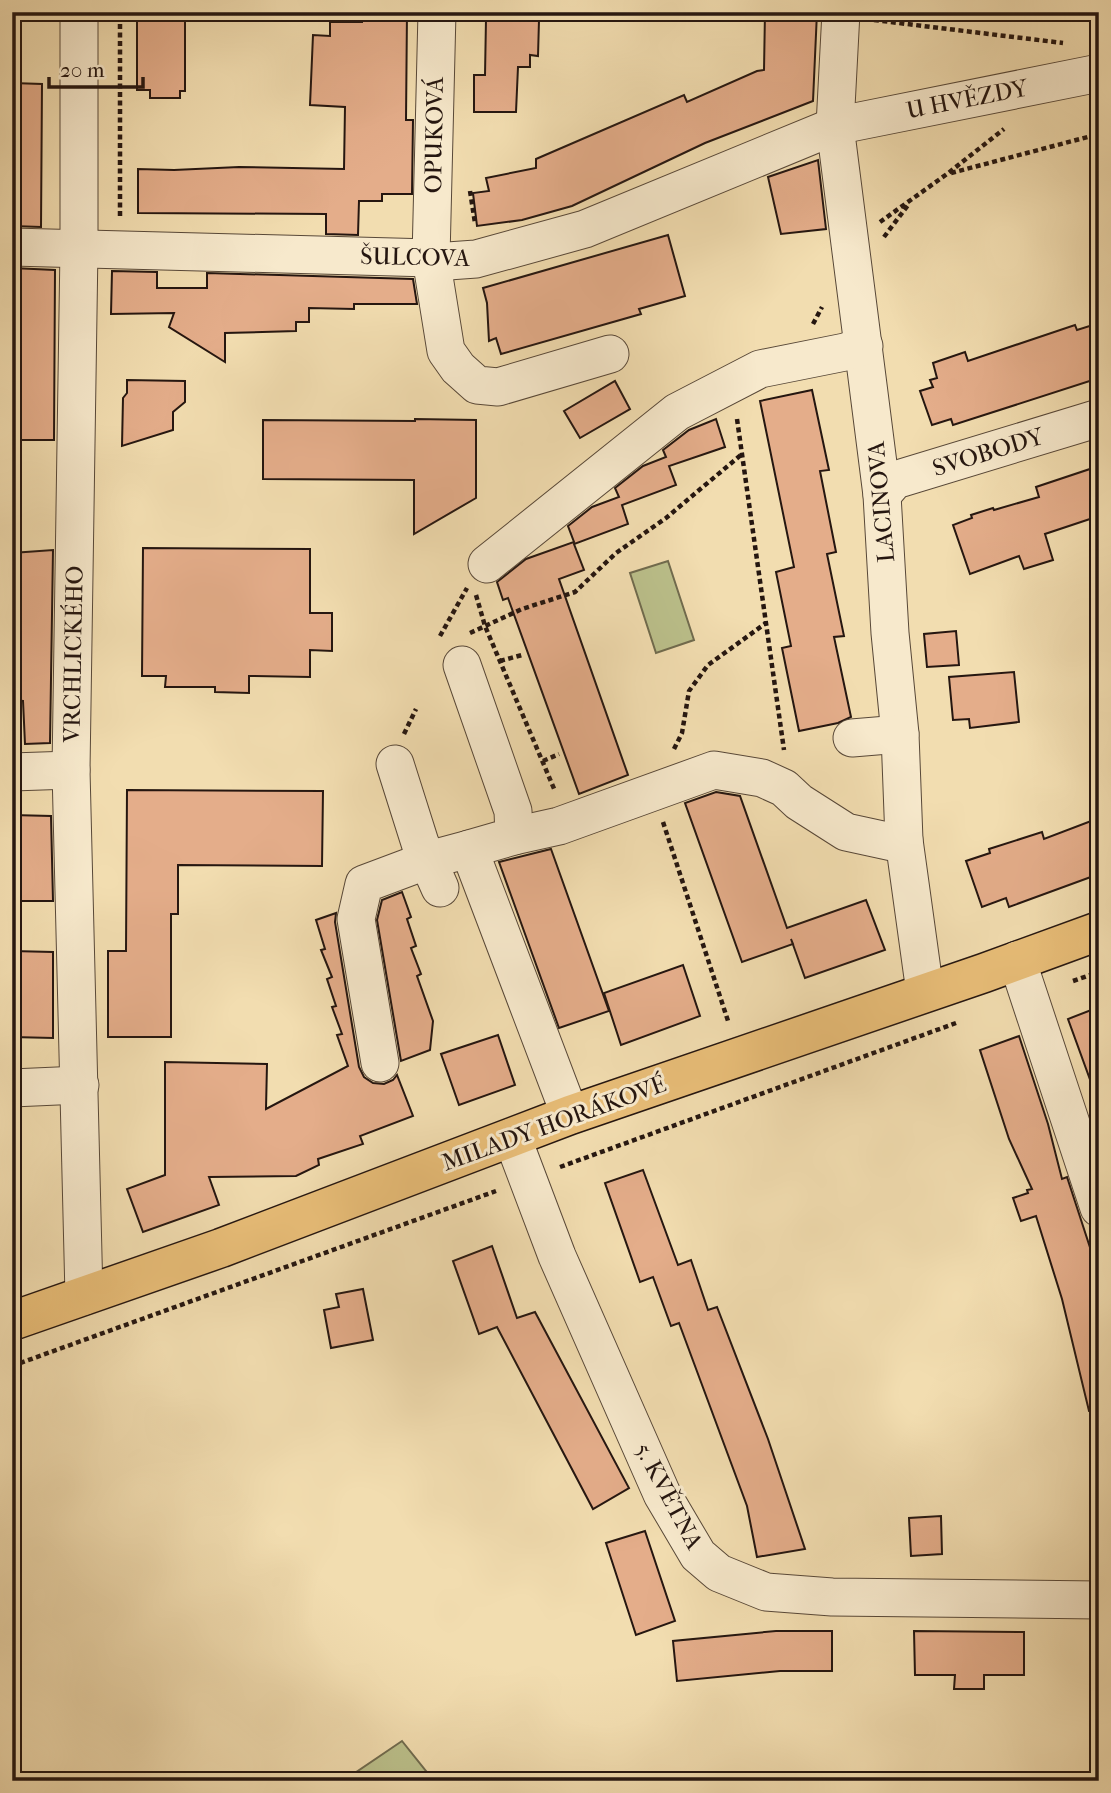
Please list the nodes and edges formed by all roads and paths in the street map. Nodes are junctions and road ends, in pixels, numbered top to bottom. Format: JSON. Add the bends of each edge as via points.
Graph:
{"nodes":[{"id":1,"x":79,"y":12,"type":"edge"},
{"id":2,"x":120,"y":12,"type":"edge"},
{"id":3,"x":437,"y":12,"type":"edge"},
{"id":4,"x":853,"y":16,"type":"edge"},
{"id":5,"x":1071,"y":44,"type":"dead end"},
{"id":6,"x":1099,"y":73,"type":"edge"},
{"id":7,"x":1012,"y":123,"type":"dead end"},
{"id":8,"x":835,"y":126,"type":"junction"},
{"id":9,"x":1099,"y":134,"type":"edge"},
{"id":10,"x":947,"y":174,"type":"junction"},
{"id":11,"x":470,"y":181,"type":"dead end"},
{"id":12,"x":912,"y":199,"type":"junction"},
{"id":13,"x":120,"y":228,"type":"dead end"},
{"id":14,"x":870,"y":229,"type":"dead end"},
{"id":15,"x":477,"y":230,"type":"dead end"},
{"id":16,"x":880,"y":241,"type":"dead end"},
{"id":17,"x":12,"y":247,"type":"edge"},
{"id":18,"x":79,"y":248,"type":"junction"},
{"id":19,"x":431,"y":258,"type":"junction"},
{"id":20,"x":864,"y":346,"type":"junction"},
{"id":21,"x":446,"y":351,"type":"junction"},
{"id":22,"x":610,"y":354,"type":"dead end"},
{"id":23,"x":732,"y":384,"type":"junction"},
{"id":24,"x":443,"y":393,"type":"dead end"},
{"id":25,"x":1099,"y":418,"type":"edge"},
{"id":26,"x":742,"y":454,"type":"junction"},
{"id":27,"x":883,"y":495,"type":"junction"},
{"id":28,"x":487,"y":564,"type":"dead end"},
{"id":29,"x":766,"y":624,"type":"junction"},
{"id":30,"x":485,"y":626,"type":"junction"},
{"id":31,"x":440,"y":636,"type":"dead end"},
{"id":32,"x":522,"y":654,"type":"dead end"},
{"id":33,"x":500,"y":661,"type":"junction"},
{"id":34,"x":462,"y":665,"type":"dead end"},
{"id":35,"x":415,"y":709,"type":"dead end"},
{"id":36,"x":900,"y":734,"type":"junction"},
{"id":37,"x":852,"y":738,"type":"dead end"},
{"id":38,"x":398,"y":751,"type":"joint"},
{"id":39,"x":559,"y":754,"type":"dead end"},
{"id":40,"x":543,"y":761,"type":"junction"},
{"id":41,"x":71,"y":770,"type":"junction"},
{"id":42,"x":12,"y":772,"type":"edge"},
{"id":43,"x":656,"y":790,"type":"junction"},
{"id":44,"x":790,"y":794,"type":"junction"},
{"id":45,"x":568,"y":822,"type":"junction"},
{"id":46,"x":514,"y":836,"type":"junction"},
{"id":47,"x":904,"y":840,"type":"junction"},
{"id":48,"x":470,"y":849,"type":"junction"},
{"id":49,"x":434,"y":874,"type":"junction"},
{"id":50,"x":1099,"y":930,"type":"edge"},
{"id":51,"x":1017,"y":960,"type":"junction"},
{"id":52,"x":1099,"y":972,"type":"edge"},
{"id":53,"x":1065,"y":984,"type":"dead end"},
{"id":54,"x":925,"y":992,"type":"junction"},
{"id":55,"x":958,"y":1022,"type":"dead end"},
{"id":56,"x":732,"y":1032,"type":"dead end"},
{"id":57,"x":380,"y":1063,"type":"dead end"},
{"id":58,"x":80,"y":1085,"type":"junction"},
{"id":59,"x":12,"y":1088,"type":"edge"},
{"id":60,"x":570,"y":1115,"type":"junction"},
{"id":61,"x":512,"y":1137,"type":"junction"},
{"id":62,"x":556,"y":1168,"type":"dead end"},
{"id":63,"x":499,"y":1190,"type":"dead end"},
{"id":64,"x":1099,"y":1208,"type":"edge"},
{"id":65,"x":84,"y":1296,"type":"junction"},
{"id":66,"x":12,"y":1321,"type":"edge"},
{"id":67,"x":12,"y":1366,"type":"edge"},
{"id":68,"x":1099,"y":1600,"type":"edge"}],
"edges":[{"from":1,"to":18,"type":"street","name":"VRCHLICKÉHO"},
{"from":2,"to":13,"type":"path"},
{"from":3,"to":19,"type":"street","name":"OPUKOVÁ"},
{"from":4,"to":5,"type":"path"},
{"from":4,"to":8,"type":"street","name":"LACINOVA"},
{"from":6,"to":8,"type":"street","name":"U HVĚZDY"},
{"from":7,"to":10,"type":"path"},
{"from":8,"to":19,"type":"street","name":"ŠULCOVA","via":[[584,229],[476,259]]},
{"from":8,"to":20,"type":"street","name":"LACINOVA"},
{"from":9,"to":10,"type":"path"},
{"from":10,"to":12,"type":"path"},
{"from":11,"to":15,"type":"path"},
{"from":12,"to":14,"type":"path"},
{"from":12,"to":16,"type":"path"},
{"from":17,"to":18,"type":"street","name":"ŠULCOVA"},
{"from":18,"to":19,"type":"street","name":"ŠULCOVA"},
{"from":18,"to":41,"type":"street","name":"VRCHLICKÉHO"},
{"from":19,"to":21,"type":"street","name":"OPUKOVÁ"},
{"from":20,"to":23,"type":"street","via":[[760,369]]},
{"from":20,"to":27,"type":"street","name":"LACINOVA"},
{"from":21,"to":22,"type":"street","via":[[478,385],[498,387]]},
{"from":21,"to":24,"type":"street","name":"OPUKOVÁ"},
{"from":23,"to":26,"type":"path"},
{"from":23,"to":28,"type":"street","via":[[677,412]]},
{"from":25,"to":27,"type":"street","name":"SVOBODY","via":[[895,480]]},
{"from":26,"to":29,"type":"path"},
{"from":26,"to":30,"type":"path","via":[[616,553],[575,592]]},
{"from":27,"to":36,"type":"street","name":"LACINOVA"},
{"from":29,"to":43,"type":"path","via":[[708,665],[689,691],[682,733]]},
{"from":29,"to":44,"type":"path"},
{"from":30,"to":31,"type":"path","via":[[471,581]]},
{"from":30,"to":33,"type":"path"},
{"from":32,"to":33,"type":"path"},
{"from":33,"to":40,"type":"path"},
{"from":34,"to":46,"type":"street","via":[[513,811]]},
{"from":35,"to":38,"type":"path"},
{"from":36,"to":37,"type":"street"},
{"from":36,"to":47,"type":"street","name":"LACINOVA"},
{"from":38,"to":49,"type":"street"},
{"from":39,"to":40,"type":"path"},
{"from":40,"to":45,"type":"path"},
{"from":41,"to":42,"type":"street"},
{"from":41,"to":58,"type":"street","name":"VRCHLICKÉHO"},
{"from":43,"to":44,"type":"street","via":[[714,770],[762,778]]},
{"from":43,"to":45,"type":"street"},
{"from":43,"to":56,"type":"path"},
{"from":44,"to":47,"type":"street","via":[[846,832],[891,842]]},
{"from":45,"to":46,"type":"street"},
{"from":46,"to":48,"type":"street"},
{"from":47,"to":54,"type":"street","name":"LACINOVA"},
{"from":48,"to":49,"type":"street"},
{"from":48,"to":60,"type":"street"},
{"from":49,"to":57,"type":"street","via":[[364,884],[356,919]]},
{"from":50,"to":51,"type":"main road","name":"MILADY HORÁKOVÉ"},
{"from":51,"to":54,"type":"main road","name":"MILADY HORÁKOVÉ"},
{"from":51,"to":64,"type":"street"},
{"from":52,"to":53,"type":"path"},
{"from":54,"to":60,"type":"main road","name":"MILADY HORÁKOVÉ"},
{"from":55,"to":62,"type":"path"},
{"from":58,"to":59,"type":"street"},
{"from":58,"to":65,"type":"street","name":"VRCHLICKÉHO"},
{"from":60,"to":61,"type":"main road","name":"MILADY HORÁKOVÉ"},
{"from":61,"to":65,"type":"main road","name":"MILADY HORÁKOVÉ"},
{"from":61,"to":68,"type":"street","name":"5. KVĚTNA","via":[[557,1256],[662,1494],[698,1555],[719,1573],[765,1592],[832,1597]]},
{"from":63,"to":67,"type":"path"},
{"from":65,"to":66,"type":"main road","name":"MILADY HORÁKOVÉ"}]}
